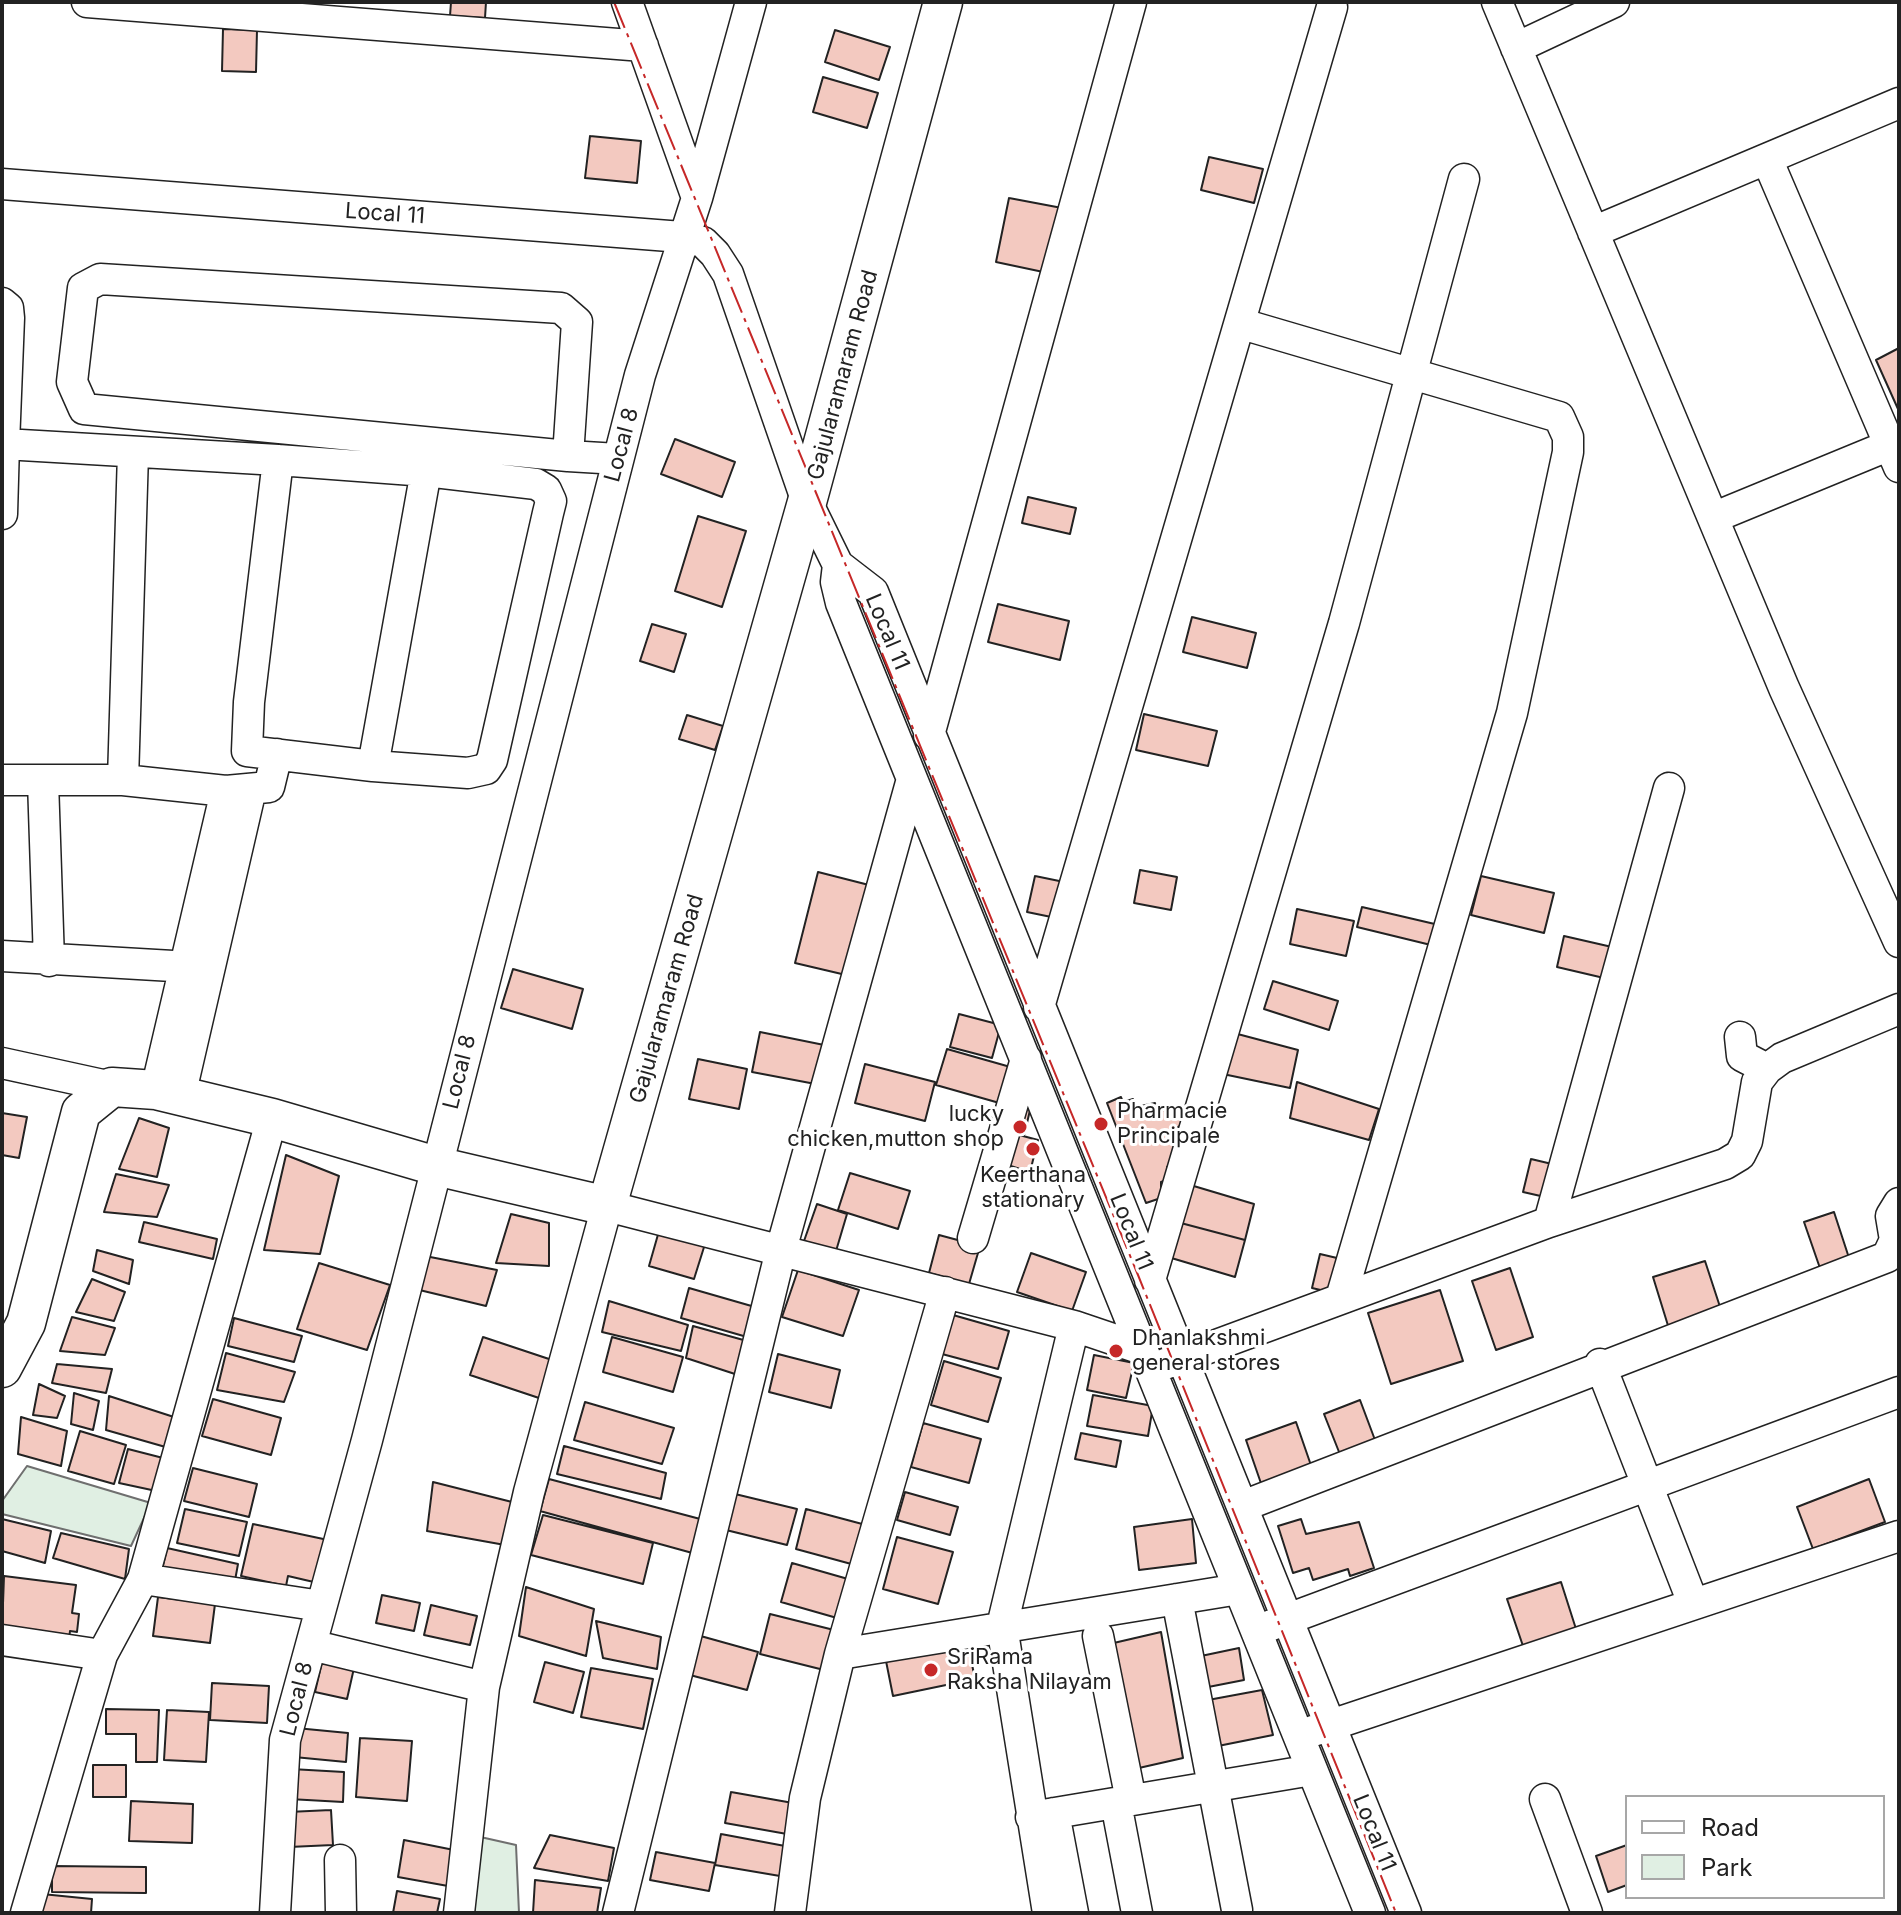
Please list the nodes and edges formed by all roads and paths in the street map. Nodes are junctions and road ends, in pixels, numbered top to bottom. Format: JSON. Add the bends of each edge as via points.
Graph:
{"nodes":[{"id":1,"x":87,"y":2,"type":"edge"},
{"id":2,"x":627,"y":2,"type":"edge"},
{"id":3,"x":751,"y":2,"type":"edge"},
{"id":4,"x":943,"y":2,"type":"edge"},
{"id":5,"x":1131,"y":2,"type":"edge"},
{"id":6,"x":1497,"y":2,"type":"edge"},
{"id":7,"x":1614,"y":2,"type":"edge"},
{"id":8,"x":1332,"y":7,"type":"dead end"},
{"id":9,"x":643,"y":46,"type":"junction"},
{"id":10,"x":1516,"y":48,"type":"junction"},
{"id":11,"x":1899,"y":103,"type":"edge"},
{"id":12,"x":1767,"y":159,"type":"junction"},
{"id":13,"x":1464,"y":179,"type":"dead end"},
{"id":14,"x":2,"y":184,"type":"edge"},
{"id":15,"x":697,"y":198,"type":"junction"},
{"id":16,"x":1593,"y":232,"type":"junction"},
{"id":17,"x":682,"y":237,"type":"junction"},
{"id":18,"x":2,"y":303,"type":"edge"},
{"id":19,"x":1242,"y":324,"type":"junction"},
{"id":20,"x":1409,"y":374,"type":"junction"},
{"id":21,"x":4,"y":444,"type":"junction"},
{"id":22,"x":133,"y":453,"type":"junction"},
{"id":23,"x":568,"y":456,"type":"junction"},
{"id":24,"x":1894,"y":456,"type":"edge"},
{"id":25,"x":618,"y":459,"type":"junction"},
{"id":26,"x":278,"y":460,"type":"junction"},
{"id":27,"x":426,"y":471,"type":"junction"},
{"id":28,"x":807,"y":502,"type":"junction"},
{"id":29,"x":2,"y":514,"type":"edge"},
{"id":30,"x":1715,"y":517,"type":"junction"},
{"id":31,"x":838,"y":565,"type":"junction"},
{"id":32,"x":929,"y":735,"type":"junction"},
{"id":33,"x":277,"y":754,"type":"junction"},
{"id":34,"x":373,"y":766,"type":"junction"},
{"id":35,"x":912,"y":779,"type":"junction"},
{"id":36,"x":2,"y":780,"type":"edge"},
{"id":37,"x":123,"y":780,"type":"junction"},
{"id":38,"x":43,"y":781,"type":"junction"},
{"id":39,"x":1669,"y":788,"type":"dead end"},
{"id":40,"x":238,"y":790,"type":"junction"},
{"id":41,"x":963,"y":818,"type":"junction"},
{"id":42,"x":933,"y":832,"type":"junction"},
{"id":43,"x":1899,"y":942,"type":"edge"},
{"id":44,"x":2,"y":956,"type":"edge"},
{"id":45,"x":49,"y":961,"type":"junction"},
{"id":46,"x":198,"y":967,"type":"junction"},
{"id":47,"x":1039,"y":1007,"type":"junction"},
{"id":48,"x":1899,"y":1009,"type":"edge"},
{"id":49,"x":1740,"y":1037,"type":"dead end"},
{"id":50,"x":1026,"y":1059,"type":"junction"},
{"id":51,"x":2,"y":1063,"type":"edge"},
{"id":52,"x":1767,"y":1069,"type":"junction"},
{"id":53,"x":112,"y":1087,"type":"junction"},
{"id":54,"x":168,"y":1093,"type":"junction"},
{"id":55,"x":1077,"y":1099,"type":"junction"},
{"id":56,"x":1046,"y":1113,"type":"junction"},
{"id":57,"x":272,"y":1118,"type":"junction"},
{"id":58,"x":436,"y":1166,"type":"junction"},
{"id":59,"x":1899,"y":1203,"type":"edge"},
{"id":60,"x":607,"y":1206,"type":"junction"},
{"id":61,"x":1549,"y":1222,"type":"junction"},
{"id":62,"x":973,"y":1238,"type":"dead end"},
{"id":63,"x":781,"y":1250,"type":"junction"},
{"id":64,"x":1150,"y":1280,"type":"junction"},
{"id":65,"x":945,"y":1292,"type":"junction"},
{"id":66,"x":1341,"y":1298,"type":"junction"},
{"id":67,"x":1074,"y":1326,"type":"junction"},
{"id":68,"x":1182,"y":1358,"type":"junction"},
{"id":69,"x":1146,"y":1359,"type":"junction"},
{"id":70,"x":1600,"y":1364,"type":"junction"},
{"id":71,"x":2,"y":1368,"type":"edge"},
{"id":72,"x":1899,"y":1392,"type":"edge"},
{"id":73,"x":1647,"y":1486,"type":"junction"},
{"id":74,"x":1243,"y":1506,"type":"junction"},
{"id":75,"x":1899,"y":1536,"type":"edge"},
{"id":76,"x":143,"y":1579,"type":"junction"},
{"id":77,"x":1239,"y":1589,"type":"junction"},
{"id":78,"x":1693,"y":1603,"type":"junction"},
{"id":79,"x":321,"y":1606,"type":"junction"},
{"id":80,"x":1170,"y":1611,"type":"junction"},
{"id":81,"x":1287,"y":1619,"type":"junction"},
{"id":82,"x":1002,"y":1626,"type":"junction"},
{"id":83,"x":1256,"y":1631,"type":"junction"},
{"id":84,"x":1098,"y":1636,"type":"dead end"},
{"id":85,"x":2,"y":1640,"type":"edge"},
{"id":86,"x":311,"y":1645,"type":"junction"},
{"id":87,"x":840,"y":1654,"type":"junction"},
{"id":88,"x":102,"y":1655,"type":"junction"},
{"id":89,"x":484,"y":1687,"type":"junction"},
{"id":90,"x":1330,"y":1725,"type":"junction"},
{"id":91,"x":1298,"y":1736,"type":"junction"},
{"id":92,"x":1312,"y":1770,"type":"junction"},
{"id":93,"x":1203,"y":1788,"type":"junction"},
{"id":94,"x":1545,"y":1799,"type":"dead end"},
{"id":95,"x":1124,"y":1802,"type":"junction"},
{"id":96,"x":1042,"y":1815,"type":"junction"},
{"id":97,"x":340,"y":1860,"type":"dead end"},
{"id":98,"x":1392,"y":1878,"type":"junction"},
{"id":99,"x":1366,"y":1902,"type":"edge"},
{"id":100,"x":1237,"y":1910,"type":"dead end"},
{"id":101,"x":26,"y":1913,"type":"edge"},
{"id":102,"x":275,"y":1913,"type":"edge"},
{"id":103,"x":341,"y":1913,"type":"edge"},
{"id":104,"x":459,"y":1913,"type":"edge"},
{"id":105,"x":618,"y":1913,"type":"edge"},
{"id":106,"x":790,"y":1913,"type":"edge"},
{"id":107,"x":1048,"y":1913,"type":"edge"},
{"id":108,"x":1073,"y":1913,"type":"edge"},
{"id":109,"x":1137,"y":1913,"type":"edge"},
{"id":110,"x":1406,"y":1913,"type":"edge"},
{"id":111,"x":1587,"y":1913,"type":"edge"}],
"edges":[{"from":1,"to":9,"type":"street"},
{"from":2,"to":9,"type":"street"},
{"from":3,"to":15,"type":"street","name":"Local 8"},
{"from":4,"to":28,"type":"main road","name":"Gajularamaram Road"},
{"from":5,"to":32,"type":"street"},
{"from":6,"to":10,"type":"street"},
{"from":7,"to":10,"type":"street"},
{"from":8,"to":19,"type":"street"},
{"from":9,"to":15,"type":"street"},
{"from":10,"to":16,"type":"street"},
{"from":11,"to":12,"type":"street"},
{"from":12,"to":16,"type":"street"},
{"from":12,"to":24,"type":"street"},
{"from":13,"to":20,"type":"street"},
{"from":14,"to":17,"type":"street","name":"Local 11"},
{"from":15,"to":17,"type":"street","name":"Local 8"},
{"from":16,"to":30,"type":"street"},
{"from":17,"to":25,"type":"street","name":"Local 8"},
{"from":17,"to":28,"type":"street","name":"Local 11","via":[[703,242],[728,274]]},
{"from":18,"to":21,"type":"street","via":[[9,318]]},
{"from":19,"to":20,"type":"street"},
{"from":19,"to":47,"type":"street"},
{"from":20,"to":64,"type":"street","via":[[1344,623]]},
{"from":20,"to":66,"type":"street","via":[[1559,417],[1568,452],[1512,713]]},
{"from":21,"to":22,"type":"street"},
{"from":21,"to":29,"type":"street"},
{"from":22,"to":26,"type":"street"},
{"from":22,"to":37,"type":"street"},
{"from":23,"to":23,"type":"street","via":[[84,409],[72,382],[83,288],[100,279],[561,308],[577,322]]},
{"from":23,"to":25,"type":"street"},
{"from":24,"to":30,"type":"street"},
{"from":25,"to":58,"type":"street","name":"Local 8"},
{"from":26,"to":27,"type":"street"},
{"from":26,"to":33,"type":"street","via":[[247,751]]},
{"from":27,"to":34,"type":"street"},
{"from":27,"to":34,"type":"street","via":[[536,484],[551,501],[486,769],[468,773]]},
{"from":28,"to":31,"type":"street","name":"Local 11"},
{"from":28,"to":60,"type":"main road","name":"Gajularamaram Road"},
{"from":30,"to":43,"type":"street","via":[[1784,688]]},
{"from":31,"to":32,"type":"street","name":"Local 11","via":[[873,592]]},
{"from":31,"to":35,"type":"street","name":"Local 11","via":[[841,603]]},
{"from":32,"to":41,"type":"street","name":"Local 11"},
{"from":33,"to":34,"type":"street"},
{"from":33,"to":40,"type":"street","via":[[269,787]]},
{"from":35,"to":42,"type":"street","name":"Local 11"},
{"from":35,"to":63,"type":"street"},
{"from":36,"to":38,"type":"street"},
{"from":37,"to":38,"type":"street"},
{"from":37,"to":40,"type":"street"},
{"from":38,"to":45,"type":"street"},
{"from":39,"to":61,"type":"street"},
{"from":40,"to":46,"type":"street"},
{"from":41,"to":42,"type":"street"},
{"from":41,"to":47,"type":"street","name":"Local 11"},
{"from":42,"to":50,"type":"street","name":"Local 11"},
{"from":44,"to":45,"type":"street"},
{"from":45,"to":46,"type":"street"},
{"from":46,"to":54,"type":"street"},
{"from":47,"to":55,"type":"street","name":"Local 11"},
{"from":48,"to":52,"type":"street"},
{"from":49,"to":52,"type":"street","via":[[1742,1056]]},
{"from":50,"to":56,"type":"street","name":"Local 11"},
{"from":50,"to":62,"type":"street"},
{"from":51,"to":53,"type":"street"},
{"from":52,"to":61,"type":"street","via":[[1757,1082],[1740,1155]]},
{"from":53,"to":54,"type":"main road"},
{"from":53,"to":71,"type":"main road","via":[[81,1112],[26,1323]]},
{"from":54,"to":57,"type":"main road"},
{"from":55,"to":56,"type":"street"},
{"from":55,"to":64,"type":"street","name":"Local 11"},
{"from":56,"to":69,"type":"street","name":"Local 11"},
{"from":57,"to":58,"type":"main road"},
{"from":57,"to":76,"type":"street"},
{"from":58,"to":60,"type":"main road"},
{"from":58,"to":79,"type":"street","name":"Local 8"},
{"from":59,"to":70,"type":"street","via":[[1891,1216],[1895,1240],[1887,1257]]},
{"from":60,"to":63,"type":"street"},
{"from":60,"to":89,"type":"street","via":[[529,1492]]},
{"from":61,"to":66,"type":"street"},
{"from":63,"to":65,"type":"street"},
{"from":63,"to":105,"type":"street"},
{"from":64,"to":68,"type":"street","name":"Local 11"},
{"from":65,"to":67,"type":"street"},
{"from":65,"to":87,"type":"street"},
{"from":66,"to":68,"type":"street"},
{"from":67,"to":69,"type":"street"},
{"from":67,"to":82,"type":"street"},
{"from":68,"to":69,"type":"street"},
{"from":68,"to":74,"type":"street","name":"Local 11"},
{"from":69,"to":77,"type":"street","name":"Local 11"},
{"from":70,"to":73,"type":"street"},
{"from":70,"to":74,"type":"street"},
{"from":72,"to":73,"type":"street"},
{"from":73,"to":78,"type":"street"},
{"from":73,"to":81,"type":"street"},
{"from":74,"to":81,"type":"street","name":"Local 11"},
{"from":75,"to":78,"type":"street"},
{"from":76,"to":79,"type":"street"},
{"from":76,"to":88,"type":"street"},
{"from":77,"to":80,"type":"street"},
{"from":77,"to":83,"type":"street","name":"Local 11"},
{"from":78,"to":90,"type":"street"},
{"from":79,"to":86,"type":"street","name":"Local 8"},
{"from":80,"to":82,"type":"street"},
{"from":80,"to":93,"type":"street"},
{"from":81,"to":83,"type":"street"},
{"from":81,"to":90,"type":"street","name":"Local 11"},
{"from":82,"to":87,"type":"street"},
{"from":82,"to":96,"type":"street"},
{"from":83,"to":91,"type":"street","name":"Local 11"},
{"from":84,"to":95,"type":"street"},
{"from":85,"to":88,"type":"street"},
{"from":86,"to":89,"type":"street"},
{"from":86,"to":102,"type":"street","name":"Local 8","via":[[285,1740]]},
{"from":87,"to":106,"type":"street","via":[[805,1798]]},
{"from":88,"to":101,"type":"street"},
{"from":89,"to":104,"type":"street"},
{"from":90,"to":91,"type":"street"},
{"from":90,"to":98,"type":"street","name":"Local 11"},
{"from":91,"to":92,"type":"street","name":"Local 11"},
{"from":92,"to":93,"type":"street"},
{"from":92,"to":99,"type":"street","name":"Local 11"},
{"from":93,"to":95,"type":"street"},
{"from":93,"to":100,"type":"street"},
{"from":94,"to":111,"type":"street"},
{"from":95,"to":96,"type":"street"},
{"from":95,"to":109,"type":"street"},
{"from":96,"to":107,"type":"street"},
{"from":96,"to":108,"type":"street"},
{"from":97,"to":103,"type":"street"},
{"from":98,"to":99,"type":"street"},
{"from":98,"to":110,"type":"street","name":"Local 11"}]}
